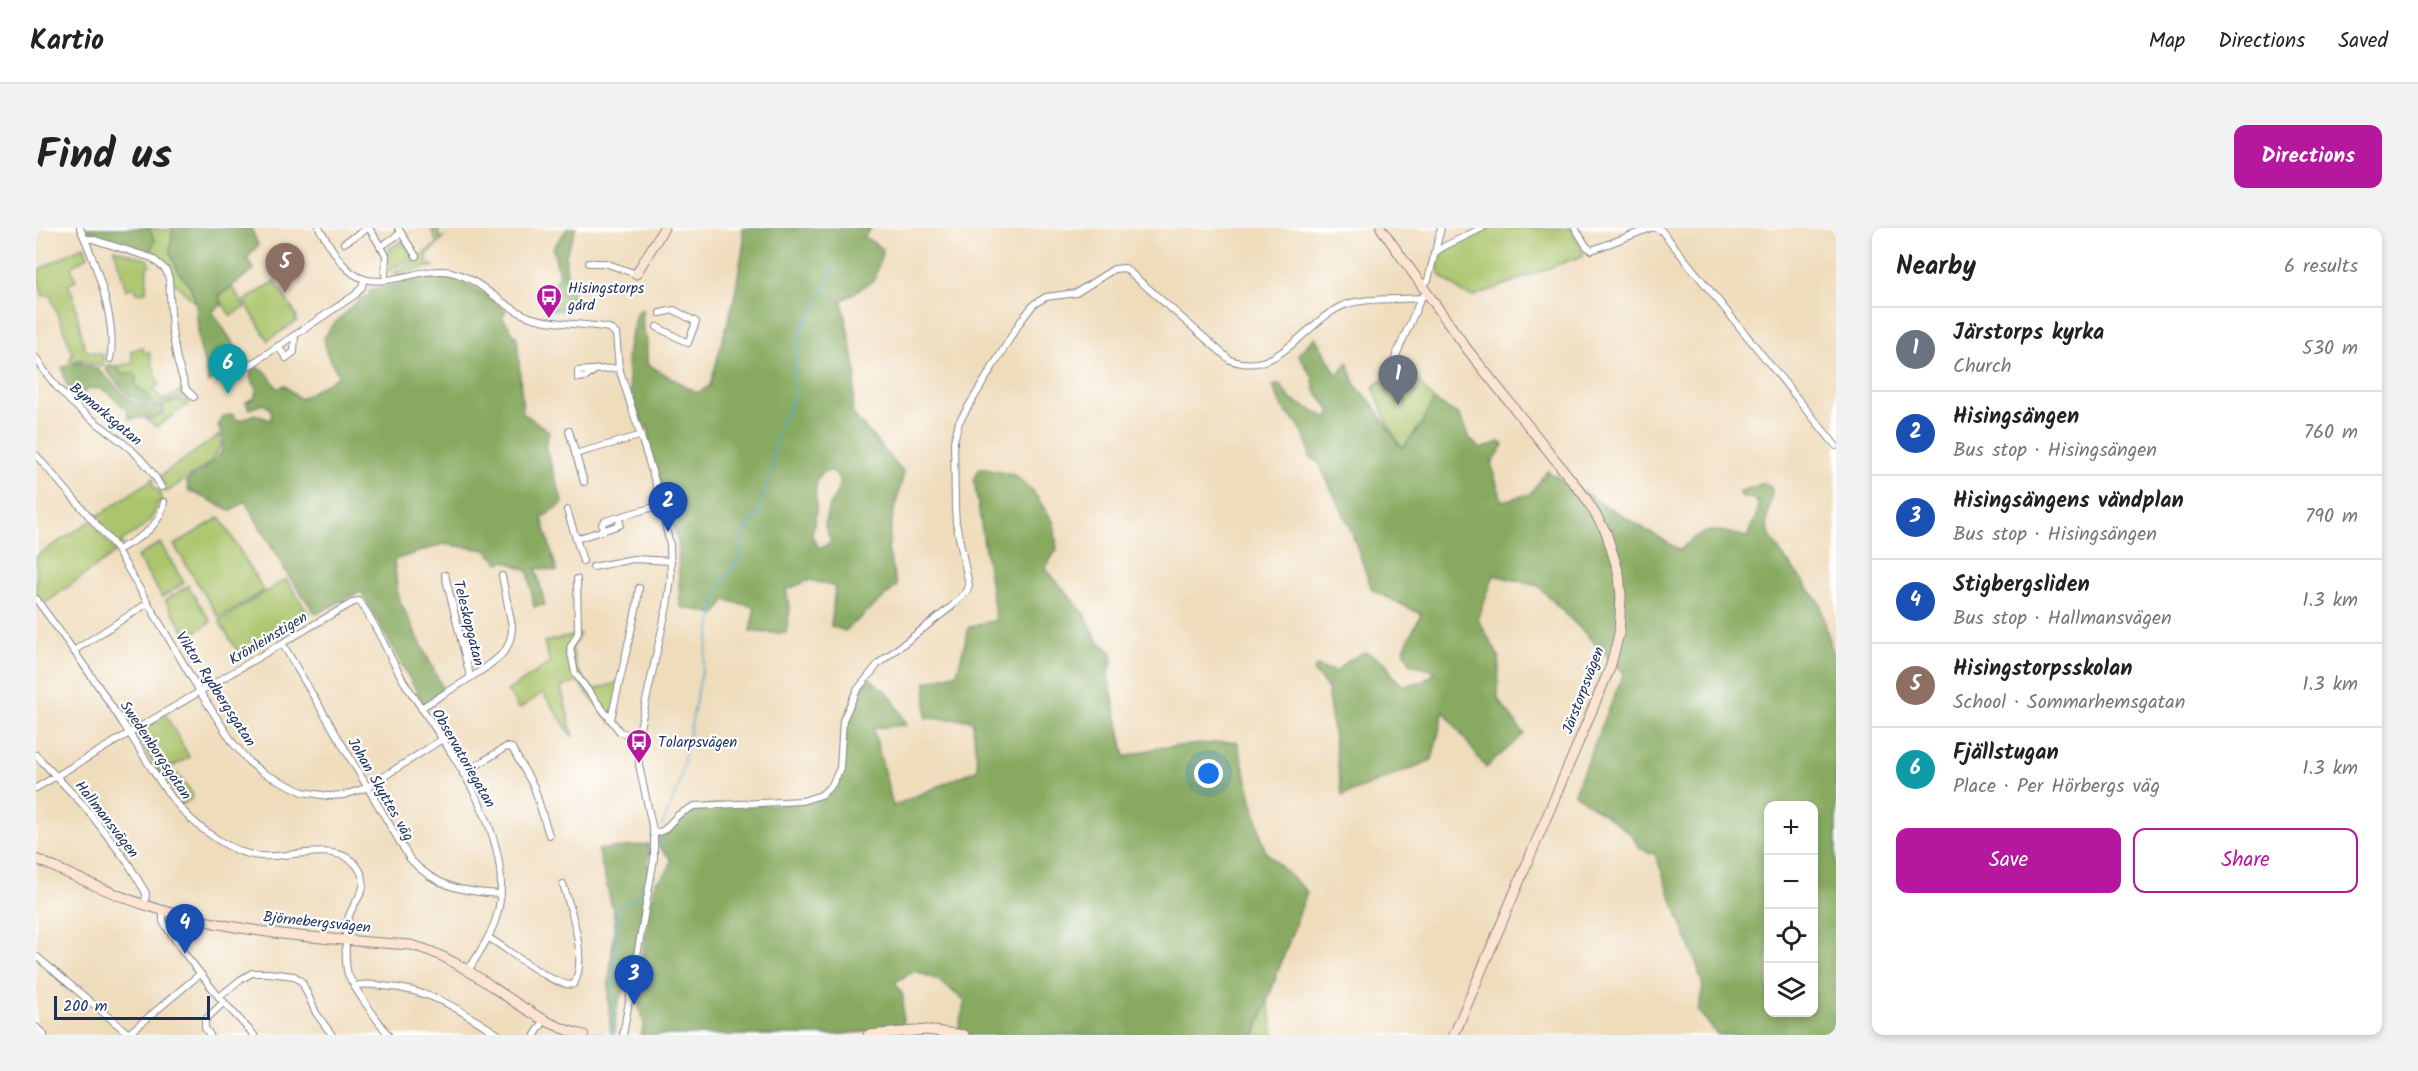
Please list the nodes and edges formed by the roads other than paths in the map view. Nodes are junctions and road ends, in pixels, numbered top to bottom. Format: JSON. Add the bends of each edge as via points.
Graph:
{"nodes":[{"id":1,"x":81,"y":228,"type":"edge"},
{"id":2,"x":319,"y":228,"type":"edge"},
{"id":3,"x":368,"y":228,"type":"edge"},
{"id":4,"x":664,"y":228,"type":"edge"},
{"id":5,"x":1381,"y":228,"type":"edge"},
{"id":6,"x":1441,"y":228,"type":"edge"},
{"id":7,"x":1482,"y":228,"type":"edge"},
{"id":8,"x":1575,"y":228,"type":"edge"},
{"id":9,"x":1653,"y":228,"type":"edge"},
{"id":10,"x":400,"y":231,"type":"edge"},
{"id":11,"x":85,"y":239,"type":"junction"},
{"id":12,"x":344,"y":243,"type":"dead end"},
{"id":13,"x":380,"y":246,"type":"junction"},
{"id":14,"x":1434,"y":254,"type":"junction"},
{"id":15,"x":416,"y":256,"type":"dead end"},
{"id":16,"x":589,"y":263,"type":"dead end"},
{"id":17,"x":636,"y":274,"type":"joint"},
{"id":18,"x":384,"y":275,"type":"dead end"},
{"id":19,"x":364,"y":279,"type":"junction"},
{"id":20,"x":1423,"y":293,"type":"junction"},
{"id":21,"x":660,"y":313,"type":"dead end"},
{"id":22,"x":657,"y":327,"type":"dead end"},
{"id":23,"x":295,"y":335,"type":"junction"},
{"id":24,"x":278,"y":346,"type":"junction"},
{"id":25,"x":36,"y":358,"type":"edge"},
{"id":26,"x":1395,"y":358,"type":"dead end"},
{"id":27,"x":110,"y":359,"type":"dead end"},
{"id":28,"x":250,"y":365,"type":"dead end"},
{"id":29,"x":620,"y":368,"type":"junction"},
{"id":30,"x":595,"y":370,"type":"dead end"},
{"id":31,"x":194,"y":397,"type":"dead end"},
{"id":32,"x":569,"y":431,"type":"dead end"},
{"id":33,"x":639,"y":436,"type":"junction"},
{"id":34,"x":1836,"y":446,"type":"edge"},
{"id":35,"x":575,"y":454,"type":"junction"},
{"id":36,"x":36,"y":455,"type":"edge"},
{"id":37,"x":584,"y":482,"type":"dead end"},
{"id":38,"x":161,"y":487,"type":"dead end"},
{"id":39,"x":164,"y":502,"type":"dead end"},
{"id":40,"x":661,"y":505,"type":"junction"},
{"id":41,"x":567,"y":510,"type":"dead end"},
{"id":42,"x":576,"y":538,"type":"junction"},
{"id":43,"x":118,"y":550,"type":"junction"},
{"id":44,"x":583,"y":561,"type":"dead end"},
{"id":45,"x":671,"y":561,"type":"junction"},
{"id":46,"x":593,"y":567,"type":"dead end"},
{"id":47,"x":445,"y":575,"type":"dead end"},
{"id":48,"x":502,"y":576,"type":"dead end"},
{"id":49,"x":577,"y":579,"type":"dead end"},
{"id":50,"x":639,"y":588,"type":"dead end"},
{"id":51,"x":36,"y":599,"type":"edge"},
{"id":52,"x":357,"y":601,"type":"joint"},
{"id":53,"x":148,"y":603,"type":"junction"},
{"id":54,"x":282,"y":644,"type":"junction"},
{"id":55,"x":75,"y":650,"type":"junction"},
{"id":56,"x":470,"y":676,"type":"junction"},
{"id":57,"x":200,"y":692,"type":"junction"},
{"id":58,"x":421,"y":708,"type":"junction"},
{"id":59,"x":611,"y":719,"type":"junction"},
{"id":60,"x":130,"y":734,"type":"junction"},
{"id":61,"x":638,"y":737,"type":"junction"},
{"id":62,"x":441,"y":740,"type":"junction"},
{"id":63,"x":36,"y":755,"type":"edge"},
{"id":64,"x":463,"y":774,"type":"junction"},
{"id":65,"x":56,"y":776,"type":"junction"},
{"id":66,"x":36,"y":788,"type":"edge"},
{"id":67,"x":366,"y":788,"type":"junction"},
{"id":68,"x":653,"y":834,"type":"junction"},
{"id":69,"x":549,"y":835,"type":"dead end"},
{"id":70,"x":36,"y":859,"type":"edge"},
{"id":71,"x":563,"y":884,"type":"dead end"},
{"id":72,"x":501,"y":894,"type":"junction"},
{"id":73,"x":145,"y":905,"type":"junction"},
{"id":74,"x":164,"y":909,"type":"junction"},
{"id":75,"x":489,"y":938,"type":"junction"},
{"id":76,"x":347,"y":941,"type":"junction"},
{"id":77,"x":36,"y":956,"type":"edge"},
{"id":78,"x":468,"y":971,"type":"junction"},
{"id":79,"x":200,"y":974,"type":"junction"},
{"id":80,"x":355,"y":986,"type":"junction"},
{"id":81,"x":221,"y":999,"type":"junction"},
{"id":82,"x":544,"y":1021,"type":"junction"},
{"id":83,"x":36,"y":1028,"type":"edge"},
{"id":84,"x":44,"y":1035,"type":"edge"},
{"id":85,"x":128,"y":1035,"type":"edge"},
{"id":86,"x":210,"y":1035,"type":"edge"},
{"id":87,"x":254,"y":1035,"type":"edge"},
{"id":88,"x":332,"y":1035,"type":"edge"},
{"id":89,"x":388,"y":1035,"type":"edge"},
{"id":90,"x":499,"y":1035,"type":"edge"},
{"id":91,"x":535,"y":1035,"type":"edge"},
{"id":92,"x":584,"y":1035,"type":"edge"},
{"id":93,"x":623,"y":1035,"type":"edge"},
{"id":94,"x":868,"y":1035,"type":"edge"},
{"id":95,"x":964,"y":1035,"type":"edge"},
{"id":96,"x":1454,"y":1035,"type":"edge"}],
"edges":[{"from":1,"to":11,"type":"street"},
{"from":2,"to":19,"type":"street","via":[[344,265]]},
{"from":3,"to":12,"type":"street"},
{"from":3,"to":13,"type":"street"},
{"from":4,"to":17,"type":"street"},
{"from":5,"to":20,"type":"street","name":"Järstorpsvägen"},
{"from":6,"to":14,"type":"street"},
{"from":7,"to":14,"type":"street"},
{"from":8,"to":9,"type":"street","via":[[1592,250]]},
{"from":9,"to":34,"type":"street","via":[[1661,230]]},
{"from":10,"to":13,"type":"street"},
{"from":10,"to":15,"type":"street"},
{"from":11,"to":27,"type":"street","via":[[106,306]]},
{"from":11,"to":31,"type":"street","via":[[153,258],[166,270],[176,353],[186,389]]},
{"from":13,"to":18,"type":"street","via":[[386,257]]},
{"from":14,"to":20,"type":"street"},
{"from":16,"to":17,"type":"street","via":[[605,263]]},
{"from":19,"to":23,"type":"street","via":[[355,295]]},
{"from":19,"to":29,"type":"street","via":[[450,272],[473,280],[528,316],[612,329],[618,338]]},
{"from":20,"to":26,"type":"street"},
{"from":20,"to":68,"type":"street","via":[[1344,305],[1280,354],[1250,364],[1230,360],[1125,268],[1114,269],[1076,293],[1046,297],[1034,304],[984,380],[956,432],[956,524],[969,578],[967,591],[879,663],[857,690],[843,720],[840,768],[832,785],[821,795],[802,801],[694,806]]},
{"from":20,"to":96,"type":"street","name":"Järstorpsvägen","via":[[1597,514],[1613,551],[1621,597],[1619,633],[1610,668]]},
{"from":21,"to":22,"type":"street","via":[[674,310],[696,322],[688,343]]},
{"from":23,"to":24,"type":"street"},
{"from":23,"to":24,"type":"street","via":[[294,352],[286,358]]},
{"from":24,"to":28,"type":"street"},
{"from":25,"to":38,"type":"street","name":"Bymarksgatan","via":[[64,395],[130,448]]},
{"from":29,"to":30,"type":"street"},
{"from":29,"to":33,"type":"street"},
{"from":32,"to":35,"type":"street"},
{"from":33,"to":35,"type":"street"},
{"from":33,"to":40,"type":"street"},
{"from":35,"to":37,"type":"street"},
{"from":36,"to":43,"type":"street","name":"Viktor Rydbergsgatan"},
{"from":39,"to":43,"type":"street","via":[[161,516],[152,528]]},
{"from":40,"to":42,"type":"street","via":[[620,517],[620,525]]},
{"from":40,"to":45,"type":"street"},
{"from":41,"to":42,"type":"street"},
{"from":42,"to":44,"type":"street"},
{"from":43,"to":53,"type":"street","name":"Viktor Rydbergsgatan"},
{"from":45,"to":46,"type":"street","via":[[633,559]]},
{"from":45,"to":61,"type":"street","via":[[667,606]]},
{"from":47,"to":56,"type":"street","name":"Teleskopgatan"},
{"from":48,"to":56,"type":"street","via":[[512,626],[509,643],[496,660]]},
{"from":49,"to":59,"type":"street","via":[[578,633],[570,648],[575,674]]},
{"from":50,"to":59,"type":"street"},
{"from":51,"to":55,"type":"street","name":"Swedenborgsgatan"},
{"from":52,"to":54,"type":"street","name":"Krönleinstigen"},
{"from":52,"to":58,"type":"street","name":"Observatoriegatan"},
{"from":53,"to":55,"type":"street"},
{"from":53,"to":57,"type":"street","name":"Viktor Rydbergsgatan"},
{"from":54,"to":57,"type":"street","name":"Krönleinstigen"},
{"from":54,"to":67,"type":"street","name":"Johan Skyttes väg"},
{"from":55,"to":60,"type":"street","name":"Swedenborgsgatan"},
{"from":56,"to":58,"type":"street"},
{"from":57,"to":60,"type":"street","name":"Krönleinstigen"},
{"from":57,"to":67,"type":"street","name":"Viktor Rydbergsgatan","via":[[239,751],[275,781],[328,796]]},
{"from":58,"to":62,"type":"street","name":"Observatoriegatan"},
{"from":59,"to":61,"type":"street","via":[[620,732]]},
{"from":60,"to":65,"type":"street","name":"Krönleinstigen"},
{"from":60,"to":76,"type":"street","name":"Swedenborgsgatan","via":[[187,817],[224,844],[260,856],[340,854],[356,865],[363,886],[348,919]]},
{"from":61,"to":68,"type":"street","via":[[639,765]]},
{"from":62,"to":64,"type":"street","name":"Observatoriegatan"},
{"from":62,"to":67,"type":"street","name":"Viktor Rydbergsgatan"},
{"from":63,"to":65,"type":"street","name":"Hallmansvägen"},
{"from":64,"to":69,"type":"street","via":[[506,747],[512,748],[534,787]]},
{"from":64,"to":72,"type":"street","name":"Observatoriegatan","via":[[493,840]]},
{"from":65,"to":66,"type":"street","name":"Krönleinstigen"},
{"from":65,"to":73,"type":"street","name":"Hallmansvägen","via":[[98,822],[128,863],[146,892]]},
{"from":67,"to":72,"type":"street","name":"Johan Skyttes väg","via":[[404,852],[423,872],[450,887]]},
{"from":68,"to":93,"type":"street","via":[[652,878]]},
{"from":70,"to":73,"type":"street","name":"Björnebergsvägen"},
{"from":71,"to":75,"type":"street","via":[[578,940],[574,984],[567,986],[550,978]]},
{"from":72,"to":75,"type":"street","name":"Observatoriegatan"},
{"from":73,"to":74,"type":"street","name":"Björnebergsvägen"},
{"from":74,"to":76,"type":"street","name":"Björnebergsvägen","via":[[254,931]]},
{"from":74,"to":79,"type":"street","via":[[163,922]]},
{"from":75,"to":78,"type":"street","name":"Observatoriegatan"},
{"from":76,"to":78,"type":"street","name":"Björnebergsvägen","via":[[417,947]]},
{"from":76,"to":80,"type":"street","name":"Swedenborgsgatan","via":[[346,969]]},
{"from":77,"to":85,"type":"street"},
{"from":78,"to":82,"type":"street","name":"Björnebergsvägen"},
{"from":79,"to":81,"type":"street"},
{"from":79,"to":85,"type":"street"},
{"from":80,"to":89,"type":"street","name":"Swedenborgsgatan"},
{"from":80,"to":90,"type":"street","via":[[398,987],[425,993]]},
{"from":81,"to":86,"type":"street","via":[[205,1020]]},
{"from":81,"to":87,"type":"street"},
{"from":81,"to":88,"type":"street","via":[[252,974],[289,975],[300,980]]},
{"from":82,"to":91,"type":"street"},
{"from":82,"to":92,"type":"street","name":"Björnebergsvägen"},
{"from":83,"to":84,"type":"street"},
{"from":94,"to":95,"type":"street","via":[[927,1030]]}]}
